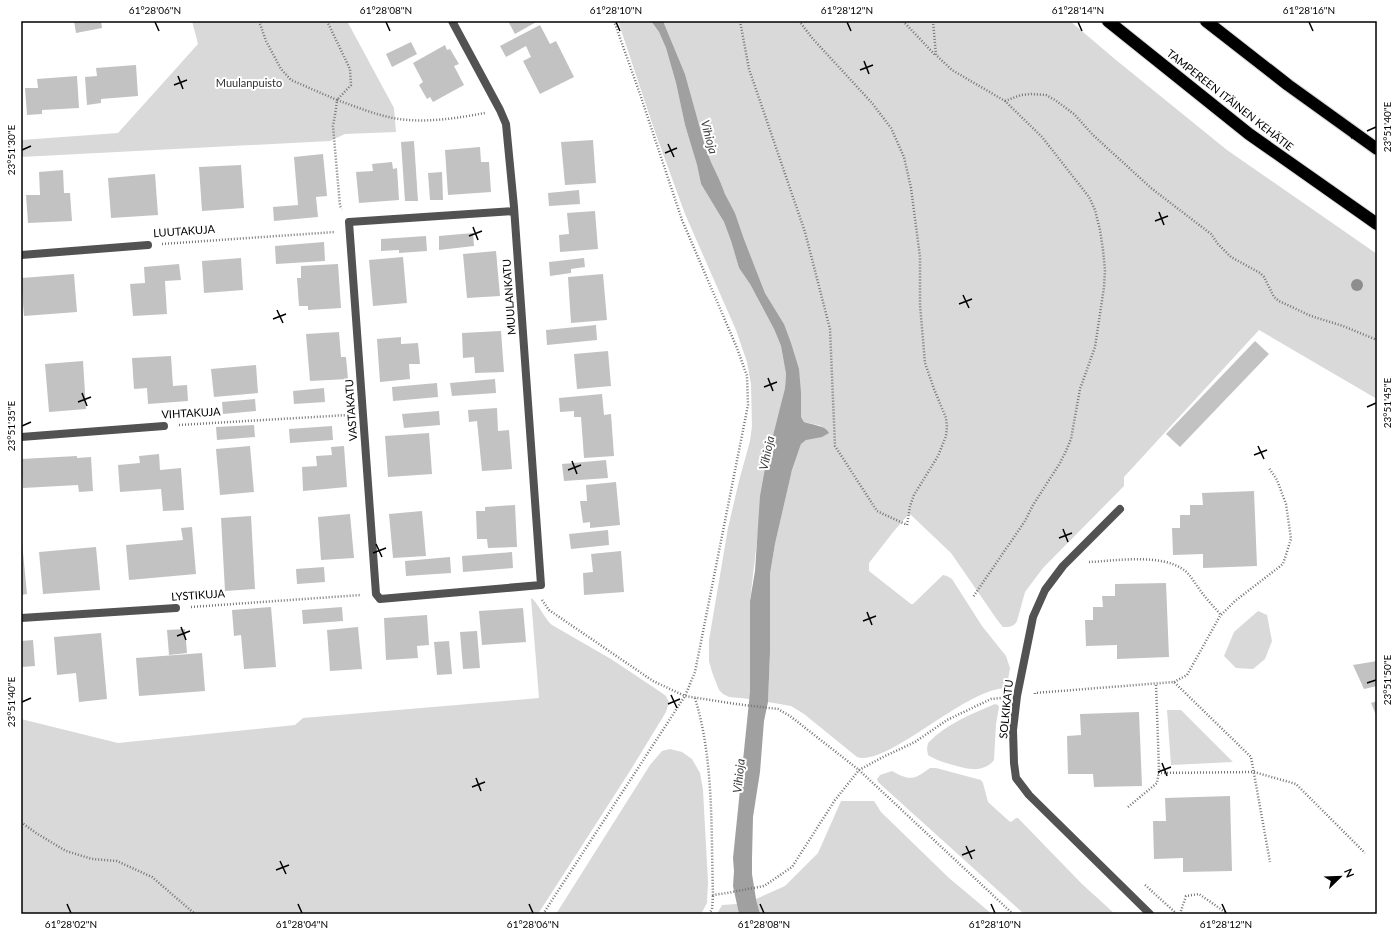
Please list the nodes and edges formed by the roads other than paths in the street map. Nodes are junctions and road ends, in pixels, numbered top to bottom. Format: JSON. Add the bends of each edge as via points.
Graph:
{"nodes":[{"id":1,"x":452,"y":21,"type":"edge"},
{"id":2,"x":1108,"y":21,"type":"edge"},
{"id":3,"x":1206,"y":21,"type":"edge"},
{"id":4,"x":1377,"y":149,"type":"edge"},
{"id":5,"x":514,"y":211,"type":"junction"},
{"id":6,"x":1377,"y":224,"type":"edge"},
{"id":7,"x":148,"y":245,"type":"road end"},
{"id":8,"x":21,"y":255,"type":"edge"},
{"id":9,"x":164,"y":426,"type":"road end"},
{"id":10,"x":21,"y":437,"type":"edge"},
{"id":11,"x":1120,"y":509,"type":"dead end"},
{"id":12,"x":376,"y":594,"type":"joint"},
{"id":13,"x":176,"y":608,"type":"road end"},
{"id":14,"x":21,"y":618,"type":"edge"},
{"id":15,"x":1150,"y":914,"type":"edge"}],
"edges":[{"from":1,"to":5,"type":"street","name":"MUULANKATU","via":[[506,124]]},
{"from":2,"to":6,"type":"highway","name":"TAMPEREEN ITÄINEN KEHÄTIE","via":[[1249,134]]},
{"from":3,"to":4,"type":"highway","via":[[1288,85]]},
{"from":5,"to":12,"type":"street","name":"VASTAKATU","via":[[349,226]]},
{"from":5,"to":12,"type":"street","name":"MUULANKATU","via":[[541,585],[380,599]]},
{"from":7,"to":8,"type":"street","name":"LUUTAKUJA"},
{"from":9,"to":10,"type":"street","name":"VIHTAKUJA"},
{"from":11,"to":15,"type":"street","name":"SOLKIKATU","via":[[1062,566],[1045,590],[1033,617],[1017,696],[1013,730],[1014,763],[1016,778],[1029,795]]},
{"from":13,"to":14,"type":"street","name":"LYSTIKUJA"}]}
